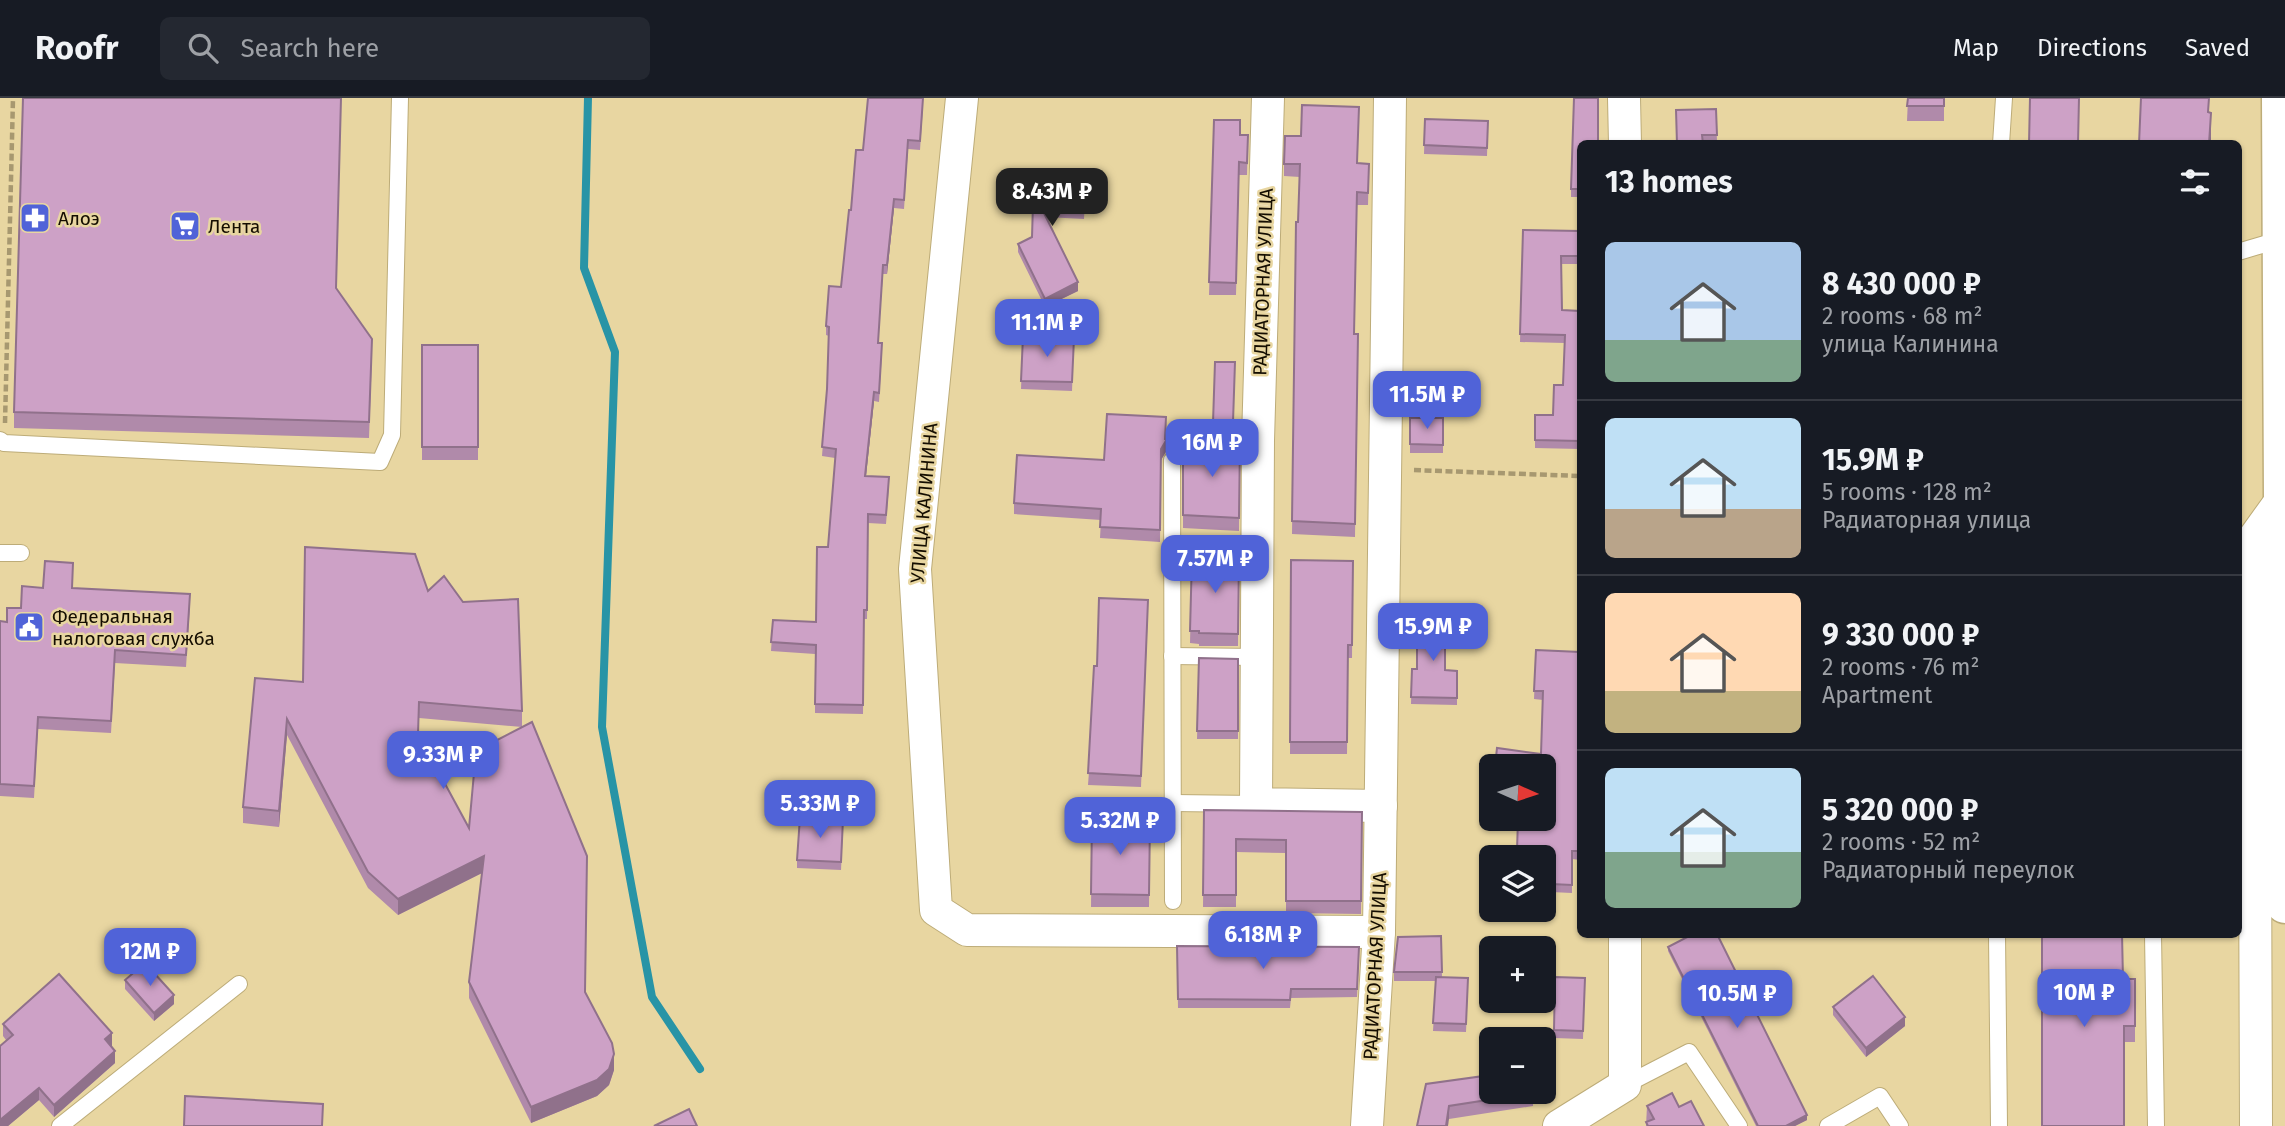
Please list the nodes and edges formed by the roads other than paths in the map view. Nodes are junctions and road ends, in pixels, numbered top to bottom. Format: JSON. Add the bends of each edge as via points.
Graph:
{"nodes":[{"id":1,"x":400,"y":98,"type":"edge"},
{"id":2,"x":962,"y":98,"type":"edge"},
{"id":3,"x":1268,"y":98,"type":"edge"},
{"id":4,"x":1390,"y":98,"type":"edge"},
{"id":5,"x":1624,"y":98,"type":"edge"},
{"id":6,"x":2004,"y":98,"type":"edge"},
{"id":7,"x":2281,"y":98,"type":"edge"},
{"id":8,"x":1625,"y":140,"type":"edge"},
{"id":9,"x":2001,"y":140,"type":"edge"},
{"id":10,"x":2282,"y":239,"type":"junction"},
{"id":11,"x":2242,"y":251,"type":"edge"},
{"id":12,"x":2284,"y":311,"type":"edge"},
{"id":13,"x":1258,"y":440,"type":"junction"},
{"id":14,"x":2,"y":441,"type":"edge"},
{"id":15,"x":2284,"y":495,"type":"edge"},
{"id":16,"x":1257,"y":544,"type":"junction"},
{"id":17,"x":1172,"y":547,"type":"junction"},
{"id":18,"x":0,"y":552,"type":"edge"},
{"id":19,"x":21,"y":553,"type":"dead end"},
{"id":20,"x":1172,"y":656,"type":"junction"},
{"id":21,"x":1256,"y":657,"type":"junction"},
{"id":22,"x":2246,"y":659,"type":"edge"},
{"id":23,"x":2265,"y":775,"type":"edge"},
{"id":24,"x":1173,"y":803,"type":"junction"},
{"id":25,"x":1256,"y":804,"type":"junction"},
{"id":26,"x":1381,"y":806,"type":"junction"},
{"id":27,"x":1173,"y":901,"type":"dead end"},
{"id":28,"x":2285,"y":904,"type":"edge"},
{"id":29,"x":1380,"y":932,"type":"junction"},
{"id":30,"x":1625,"y":938,"type":"edge"},
{"id":31,"x":1997,"y":938,"type":"edge"},
{"id":32,"x":2153,"y":938,"type":"edge"},
{"id":33,"x":239,"y":984,"type":"dead end"},
{"id":34,"x":1625,"y":1085,"type":"junction"},
{"id":35,"x":60,"y":1126,"type":"edge"},
{"id":36,"x":1367,"y":1126,"type":"edge"},
{"id":37,"x":1559,"y":1126,"type":"edge"},
{"id":38,"x":1739,"y":1126,"type":"edge"},
{"id":39,"x":1828,"y":1126,"type":"edge"},
{"id":40,"x":1900,"y":1126,"type":"edge"},
{"id":41,"x":1999,"y":1126,"type":"edge"},
{"id":42,"x":2156,"y":1126,"type":"edge"},
{"id":43,"x":2256,"y":1126,"type":"edge"}],
"edges":[{"from":1,"to":14,"type":"lane","via":[[391,435],[380,462]]},
{"from":2,"to":29,"type":"street","name":"УЛИЦА КАЛИНИНА","via":[[915,569],[936,910],[967,930]]},
{"from":3,"to":13,"type":"street","name":"РАДИАТОРНАЯ УЛИЦА"},
{"from":4,"to":26,"type":"street","name":"РАДИАТОРНАЯ УЛИЦА"},
{"from":5,"to":8,"type":"street"},
{"from":6,"to":9,"type":"lane"},
{"from":7,"to":10,"type":"street"},
{"from":10,"to":11,"type":"lane"},
{"from":10,"to":12,"type":"street"},
{"from":12,"to":15,"type":"street"},
{"from":13,"to":16,"type":"street","name":"РАДИАТОРНАЯ УЛИЦА"},
{"from":13,"to":17,"type":"lane","via":[[1192,443],[1172,460]]},
{"from":15,"to":22,"type":"street","via":[[2254,538]]},
{"from":15,"to":23,"type":"street"},
{"from":16,"to":17,"type":"lane"},
{"from":16,"to":21,"type":"street","name":"РАДИАТОРНАЯ УЛИЦА"},
{"from":17,"to":20,"type":"lane"},
{"from":18,"to":19,"type":"lane"},
{"from":20,"to":21,"type":"lane"},
{"from":20,"to":24,"type":"lane"},
{"from":21,"to":25,"type":"street","name":"РАДИАТОРНАЯ УЛИЦА"},
{"from":22,"to":23,"type":"street"},
{"from":23,"to":28,"type":"street"},
{"from":23,"to":43,"type":"street"},
{"from":24,"to":25,"type":"lane"},
{"from":24,"to":27,"type":"lane"},
{"from":25,"to":26,"type":"street"},
{"from":26,"to":29,"type":"street","name":"РАДИАТОРНАЯ УЛИЦА"},
{"from":29,"to":36,"type":"street","name":"РАДИАТОРНАЯ УЛИЦА"},
{"from":30,"to":34,"type":"street"},
{"from":31,"to":41,"type":"lane"},
{"from":32,"to":42,"type":"lane"},
{"from":33,"to":35,"type":"lane"},
{"from":34,"to":37,"type":"street"},
{"from":34,"to":38,"type":"lane","via":[[1689,1052]]},
{"from":39,"to":40,"type":"lane","via":[[1880,1096]]}]}
